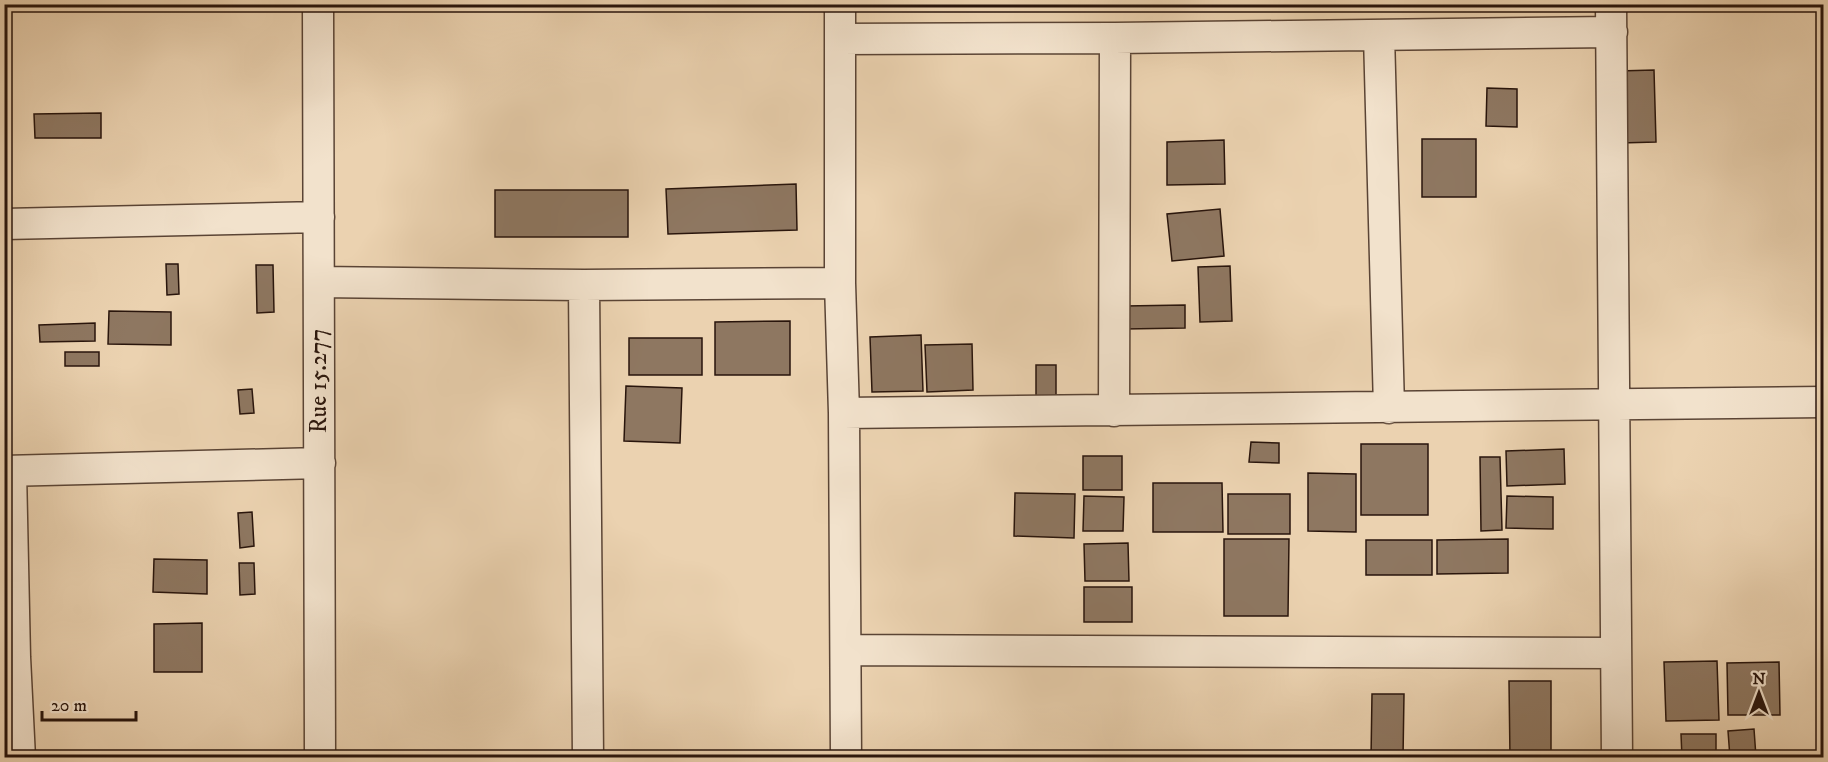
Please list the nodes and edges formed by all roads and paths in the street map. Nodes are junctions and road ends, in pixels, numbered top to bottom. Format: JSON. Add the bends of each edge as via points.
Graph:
{"nodes":[{"id":1,"x":318,"y":4,"type":"edge"},
{"id":2,"x":840,"y":4,"type":"edge"},
{"id":3,"x":1612,"y":18,"type":"edge"},
{"id":4,"x":1379,"y":35,"type":"junction"},
{"id":5,"x":1114,"y":38,"type":"junction"},
{"id":6,"x":840,"y":39,"type":"junction"},
{"id":7,"x":319,"y":218,"type":"junction"},
{"id":8,"x":4,"y":224,"type":"edge"},
{"id":9,"x":319,"y":282,"type":"junction"},
{"id":10,"x":840,"y":283,"type":"junction"},
{"id":11,"x":584,"y":285,"type":"junction"},
{"id":12,"x":1824,"y":402,"type":"edge"},
{"id":13,"x":1614,"y":405,"type":"junction"},
{"id":14,"x":1389,"y":408,"type":"junction"},
{"id":15,"x":1114,"y":411,"type":"junction"},
{"id":16,"x":844,"y":413,"type":"junction"},
{"id":17,"x":320,"y":463,"type":"junction"},
{"id":18,"x":8,"y":471,"type":"edge"},
{"id":19,"x":846,"y":650,"type":"junction"},
{"id":20,"x":1616,"y":653,"type":"junction"},
{"id":21,"x":10,"y":657,"type":"edge"},
{"id":22,"x":20,"y":758,"type":"edge"},
{"id":23,"x":320,"y":758,"type":"edge"},
{"id":24,"x":588,"y":758,"type":"edge"},
{"id":25,"x":846,"y":758,"type":"edge"},
{"id":26,"x":1617,"y":758,"type":"edge"}],
"edges":[{"from":1,"to":7,"type":"street","name":"Rue 15.277"},
{"from":2,"to":6,"type":"street"},
{"from":3,"to":4,"type":"street"},
{"from":3,"to":13,"type":"street"},
{"from":4,"to":5,"type":"street"},
{"from":4,"to":14,"type":"street"},
{"from":5,"to":6,"type":"street"},
{"from":5,"to":15,"type":"street"},
{"from":6,"to":10,"type":"street"},
{"from":7,"to":8,"type":"street"},
{"from":7,"to":9,"type":"street","name":"Rue 15.277"},
{"from":9,"to":11,"type":"street"},
{"from":9,"to":17,"type":"street","name":"Rue 15.277"},
{"from":10,"to":11,"type":"street"},
{"from":10,"to":16,"type":"street"},
{"from":11,"to":24,"type":"street"},
{"from":12,"to":13,"type":"street"},
{"from":13,"to":14,"type":"street"},
{"from":13,"to":20,"type":"street"},
{"from":14,"to":15,"type":"street"},
{"from":15,"to":16,"type":"street"},
{"from":16,"to":19,"type":"street"},
{"from":17,"to":18,"type":"street"},
{"from":17,"to":23,"type":"street","name":"Rue 15.277"},
{"from":18,"to":21,"type":"street"},
{"from":19,"to":20,"type":"street"},
{"from":19,"to":25,"type":"street"},
{"from":20,"to":26,"type":"street"},
{"from":21,"to":22,"type":"street"}]}
